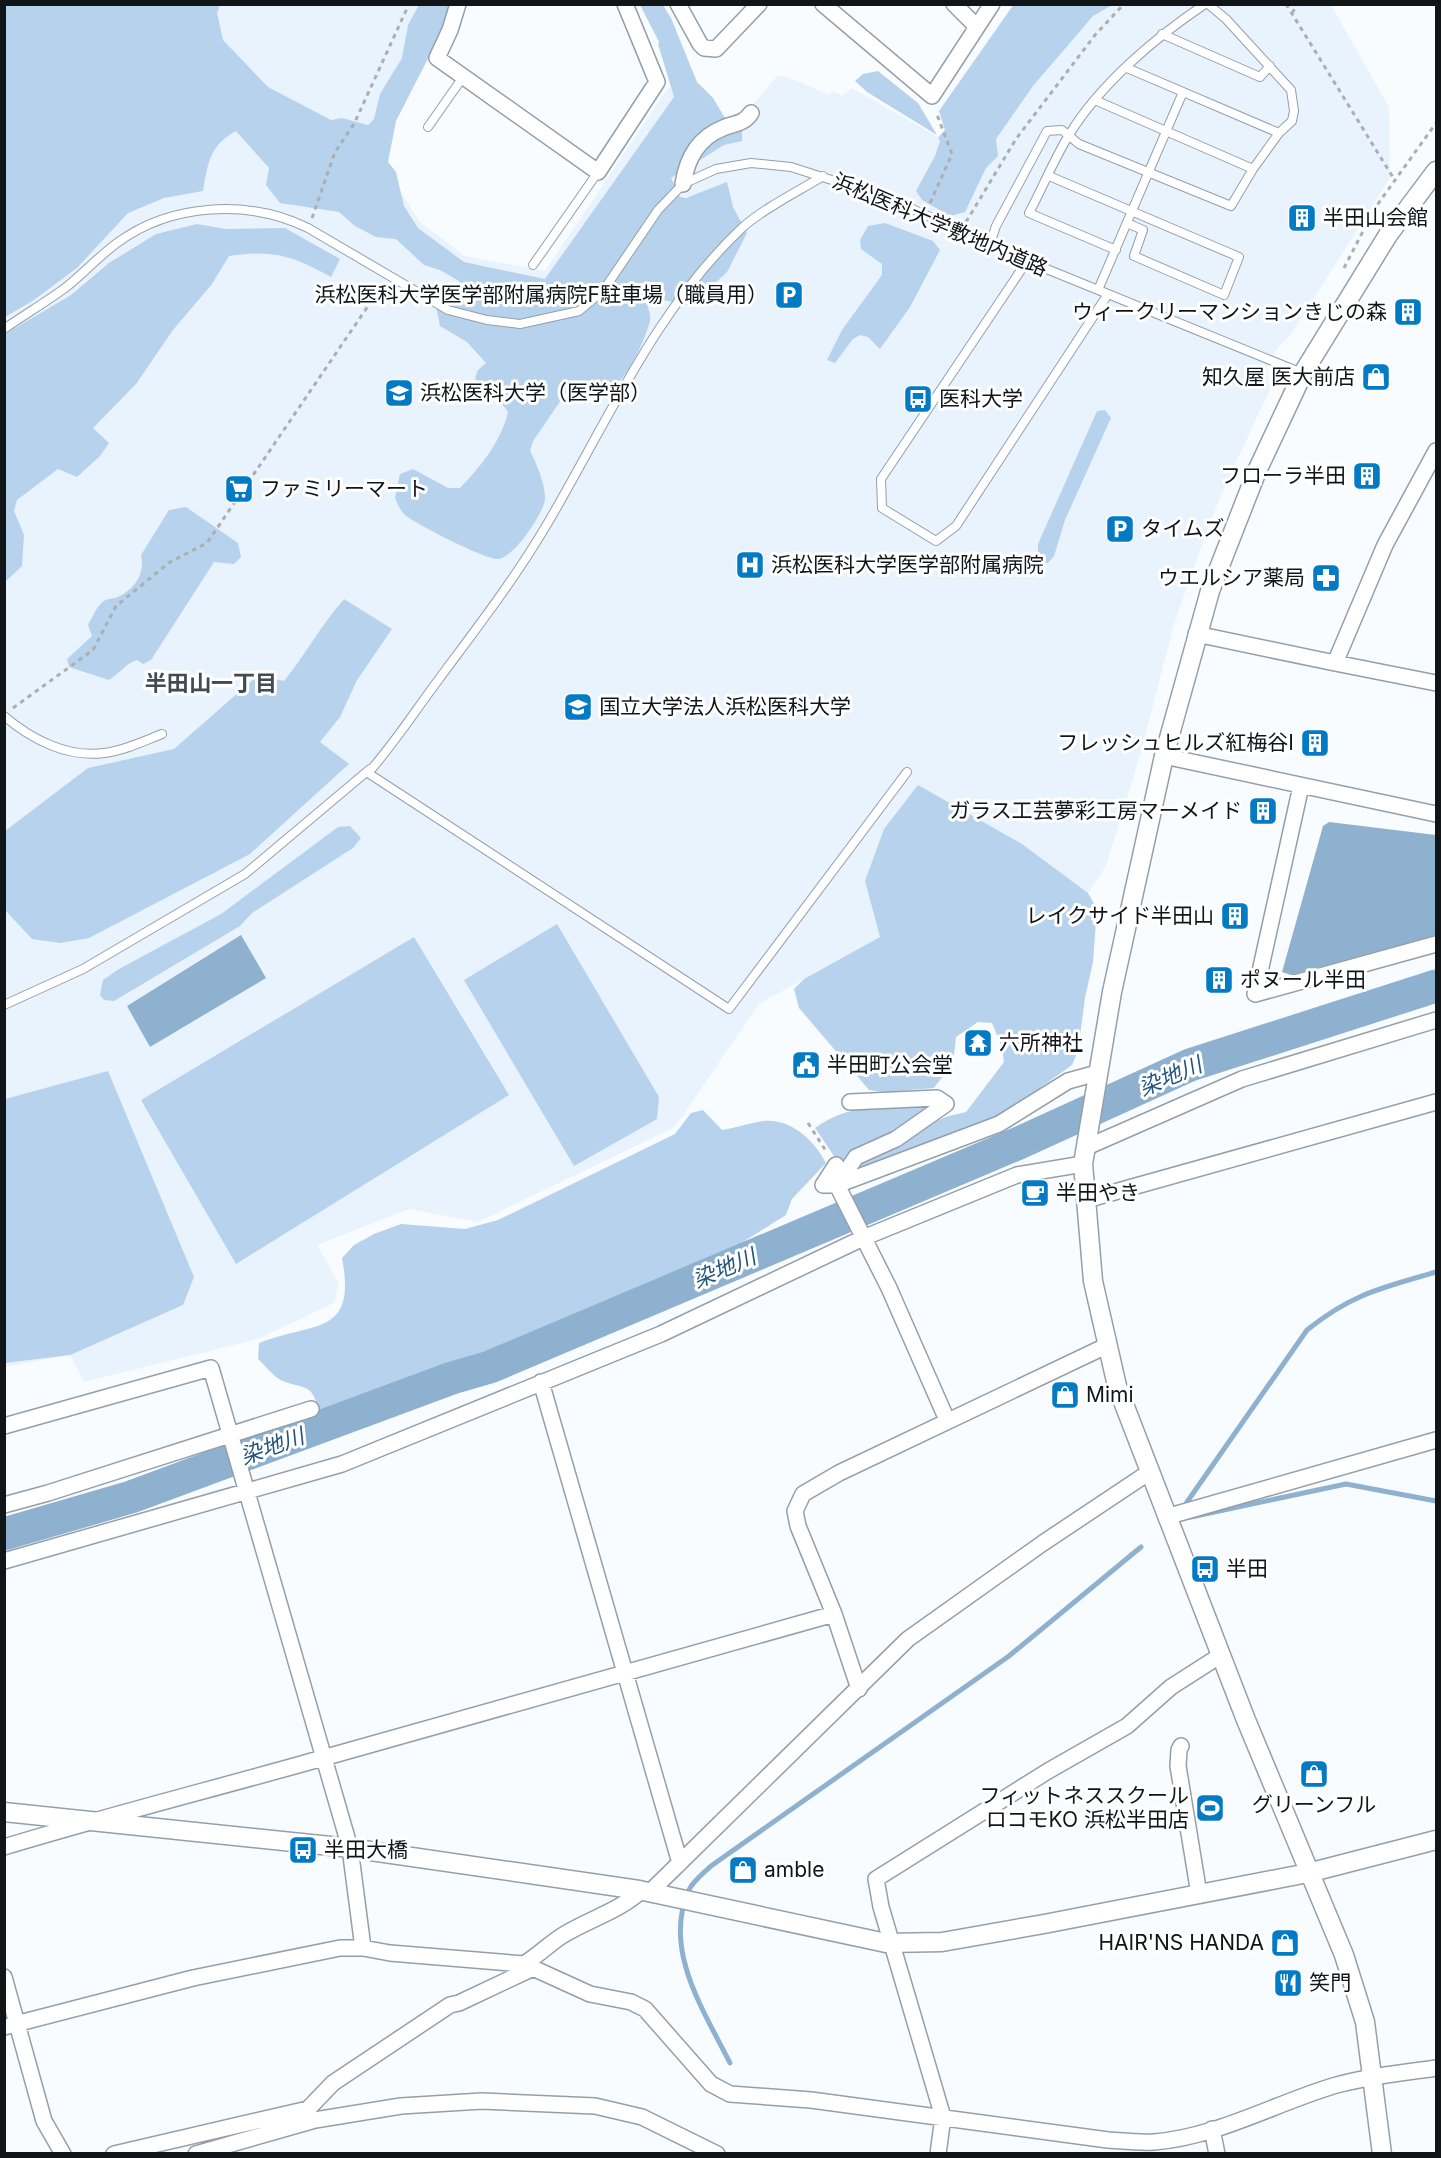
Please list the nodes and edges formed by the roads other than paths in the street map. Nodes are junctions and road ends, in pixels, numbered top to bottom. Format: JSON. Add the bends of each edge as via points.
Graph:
{"nodes":[{"id":1,"x":458,"y":4,"type":"edge"},
{"id":2,"x":625,"y":4,"type":"edge"},
{"id":3,"x":678,"y":4,"type":"edge"},
{"id":4,"x":759,"y":4,"type":"edge"},
{"id":5,"x":823,"y":4,"type":"edge"},
{"id":6,"x":954,"y":4,"type":"edge"},
{"id":7,"x":992,"y":4,"type":"edge"},
{"id":8,"x":1206,"y":4,"type":"edge"},
{"id":9,"x":976,"y":26,"type":"junction"},
{"id":10,"x":1162,"y":34,"type":"junction"},
{"id":11,"x":1270,"y":66,"type":"junction"},
{"id":12,"x":1127,"y":68,"type":"junction"},
{"id":13,"x":463,"y":77,"type":"junction"},
{"id":14,"x":1183,"y":92,"type":"junction"},
{"id":15,"x":1097,"y":101,"type":"junction"},
{"id":16,"x":752,"y":112,"type":"dead end"},
{"id":17,"x":428,"y":128,"type":"dead end"},
{"id":18,"x":1166,"y":132,"type":"junction"},
{"id":19,"x":1279,"y":133,"type":"junction"},
{"id":20,"x":1069,"y":135,"type":"junction"},
{"id":21,"x":1253,"y":169,"type":"junction"},
{"id":22,"x":1437,"y":171,"type":"edge"},
{"id":23,"x":598,"y":172,"type":"junction"},
{"id":24,"x":1149,"y":172,"type":"junction"},
{"id":25,"x":823,"y":176,"type":"junction"},
{"id":26,"x":1049,"y":176,"type":"junction"},
{"id":27,"x":683,"y":184,"type":"junction"},
{"id":28,"x":1132,"y":210,"type":"junction"},
{"id":29,"x":1127,"y":223,"type":"junction"},
{"id":30,"x":990,"y":244,"type":"junction"},
{"id":31,"x":1116,"y":250,"type":"junction"},
{"id":32,"x":1027,"y":261,"type":"junction"},
{"id":33,"x":533,"y":266,"type":"dead end"},
{"id":34,"x":1098,"y":291,"type":"junction"},
{"id":35,"x":1108,"y":294,"type":"junction"},
{"id":36,"x":4,"y":328,"type":"edge"},
{"id":37,"x":1303,"y":373,"type":"junction"},
{"id":38,"x":1437,"y":451,"type":"edge"},
{"id":39,"x":1196,"y":634,"type":"junction"},
{"id":40,"x":1335,"y":663,"type":"junction"},
{"id":41,"x":1437,"y":683,"type":"edge"},
{"id":42,"x":4,"y":715,"type":"edge"},
{"id":43,"x":162,"y":734,"type":"dead end"},
{"id":44,"x":1164,"y":756,"type":"junction"},
{"id":45,"x":907,"y":772,"type":"dead end"},
{"id":46,"x":368,"y":773,"type":"junction"},
{"id":47,"x":1301,"y":786,"type":"junction"},
{"id":48,"x":1437,"y":814,"type":"edge"},
{"id":49,"x":1437,"y":944,"type":"edge"},
{"id":50,"x":4,"y":1005,"type":"edge"},
{"id":51,"x":1437,"y":1020,"type":"edge"},
{"id":52,"x":1097,"y":1073,"type":"junction"},
{"id":53,"x":850,"y":1102,"type":"dead end"},
{"id":54,"x":1437,"y":1102,"type":"edge"},
{"id":55,"x":1086,"y":1147,"type":"junction"},
{"id":56,"x":836,"y":1166,"type":"road end"},
{"id":57,"x":838,"y":1189,"type":"junction"},
{"id":58,"x":1086,"y":1200,"type":"junction"},
{"id":59,"x":862,"y":1235,"type":"junction"},
{"id":60,"x":1106,"y":1346,"type":"junction"},
{"id":61,"x":541,"y":1382,"type":"junction"},
{"id":62,"x":311,"y":1409,"type":"dead end"},
{"id":63,"x":947,"y":1420,"type":"junction"},
{"id":64,"x":4,"y":1426,"type":"edge"},
{"id":65,"x":231,"y":1434,"type":"junction"},
{"id":66,"x":1437,"y":1440,"type":"edge"},
{"id":67,"x":1148,"y":1473,"type":"junction"},
{"id":68,"x":249,"y":1492,"type":"junction"},
{"id":69,"x":4,"y":1505,"type":"edge"},
{"id":70,"x":1167,"y":1517,"type":"junction"},
{"id":71,"x":4,"y":1561,"type":"edge"},
{"id":72,"x":834,"y":1614,"type":"junction"},
{"id":73,"x":1221,"y":1655,"type":"junction"},
{"id":74,"x":626,"y":1670,"type":"junction"},
{"id":75,"x":859,"y":1689,"type":"junction"},
{"id":76,"x":1181,"y":1746,"type":"dead end"},
{"id":77,"x":322,"y":1758,"type":"junction"},
{"id":78,"x":4,"y":1812,"type":"edge"},
{"id":79,"x":92,"y":1820,"type":"junction"},
{"id":80,"x":1437,"y":1840,"type":"edge"},
{"id":81,"x":4,"y":1847,"type":"edge"},
{"id":82,"x":350,"y":1848,"type":"junction"},
{"id":83,"x":680,"y":1863,"type":"junction"},
{"id":84,"x":1308,"y":1873,"type":"junction"},
{"id":85,"x":646,"y":1891,"type":"junction"},
{"id":86,"x":1199,"y":1894,"type":"junction"},
{"id":87,"x":892,"y":1942,"type":"junction"},
{"id":88,"x":363,"y":1948,"type":"junction"},
{"id":89,"x":527,"y":1966,"type":"junction"},
{"id":90,"x":4,"y":1977,"type":"edge"},
{"id":91,"x":11,"y":2025,"type":"edge"},
{"id":92,"x":1437,"y":2068,"type":"edge"},
{"id":93,"x":1374,"y":2077,"type":"junction"},
{"id":94,"x":943,"y":2117,"type":"junction"},
{"id":95,"x":1212,"y":2129,"type":"junction"},
{"id":96,"x":63,"y":2154,"type":"edge"},
{"id":97,"x":114,"y":2154,"type":"edge"},
{"id":98,"x":196,"y":2154,"type":"edge"},
{"id":99,"x":717,"y":2154,"type":"edge"},
{"id":100,"x":938,"y":2154,"type":"edge"},
{"id":101,"x":1217,"y":2154,"type":"edge"},
{"id":102,"x":1382,"y":2154,"type":"edge"}],
"edges":[{"from":1,"to":13,"type":"street","via":[[437,58]]},
{"from":2,"to":23,"type":"street","via":[[657,82]]},
{"from":3,"to":4,"type":"street","via":[[700,44],[716,49]]},
{"from":5,"to":9,"type":"street","via":[[932,96]]},
{"from":6,"to":9,"type":"street"},
{"from":7,"to":9,"type":"street"},
{"from":8,"to":10,"type":"lane"},
{"from":8,"to":11,"type":"lane","via":[[1226,19]]},
{"from":10,"to":11,"type":"lane","via":[[1260,77]]},
{"from":10,"to":12,"type":"lane"},
{"from":11,"to":19,"type":"lane","via":[[1290,90],[1294,111],[1292,121]]},
{"from":12,"to":14,"type":"lane"},
{"from":12,"to":15,"type":"lane"},
{"from":13,"to":17,"type":"lane"},
{"from":13,"to":23,"type":"street"},
{"from":14,"to":18,"type":"lane"},
{"from":14,"to":19,"type":"lane"},
{"from":15,"to":18,"type":"lane"},
{"from":15,"to":20,"type":"lane"},
{"from":16,"to":27,"type":"street","via":[[745,122],[708,135],[687,162]]},
{"from":18,"to":21,"type":"lane"},
{"from":18,"to":24,"type":"lane"},
{"from":19,"to":21,"type":"lane"},
{"from":20,"to":24,"type":"lane","via":[[1079,144]]},
{"from":20,"to":26,"type":"lane"},
{"from":20,"to":30,"type":"lane","via":[[1062,130],[1047,131]]},
{"from":21,"to":24,"type":"lane","via":[[1232,206]]},
{"from":22,"to":37,"type":"street","via":[[1388,235]]},
{"from":23,"to":33,"type":"lane"},
{"from":24,"to":28,"type":"lane"},
{"from":25,"to":27,"type":"lane","name":"浜松医科大学敷地内道路","via":[[791,167],[752,163],[716,169]]},
{"from":25,"to":30,"type":"lane","name":"浜松医科大学敷地内道路","via":[[888,198]]},
{"from":25,"to":46,"type":"lane","via":[[744,225],[678,303],[505,590]]},
{"from":26,"to":28,"type":"lane"},
{"from":26,"to":31,"type":"lane","via":[[1029,213]]},
{"from":27,"to":36,"type":"lane","name":"浜松医科大学敷地内道路","via":[[658,210],[603,291],[579,311],[520,324],[448,310],[286,217],[244,209],[201,210],[159,220],[118,242],[65,288]]},
{"from":28,"to":29,"type":"lane"},
{"from":28,"to":29,"type":"lane","via":[[1239,256],[1224,295],[1134,256],[1143,230]]},
{"from":29,"to":31,"type":"lane"},
{"from":30,"to":32,"type":"lane","name":"浜松医科大学敷地内道路"},
{"from":31,"to":34,"type":"lane"},
{"from":32,"to":34,"type":"lane","name":"浜松医科大学敷地内道路"},
{"from":32,"to":35,"type":"lane","via":[[881,479],[882,508],[936,541],[956,526]]},
{"from":34,"to":35,"type":"lane","name":"浜松医科大学敷地内道路"},
{"from":35,"to":37,"type":"lane","name":"浜松医科大学敷地内道路"},
{"from":37,"to":39,"type":"street","via":[[1236,522]]},
{"from":38,"to":40,"type":"street","via":[[1384,545]]},
{"from":39,"to":40,"type":"street"},
{"from":39,"to":44,"type":"street"},
{"from":40,"to":41,"type":"street"},
{"from":42,"to":43,"type":"lane","via":[[23,732],[67,752],[103,753]]},
{"from":44,"to":47,"type":"street"},
{"from":44,"to":52,"type":"street"},
{"from":45,"to":46,"type":"lane","via":[[729,1009]]},
{"from":46,"to":50,"type":"lane","via":[[373,766],[245,874],[83,969]]},
{"from":47,"to":48,"type":"street"},
{"from":47,"to":49,"type":"street","via":[[1255,994]]},
{"from":51,"to":55,"type":"street","via":[[1242,1079]]},
{"from":52,"to":55,"type":"street"},
{"from":52,"to":57,"type":"street","via":[[1068,1081],[999,1124]]},
{"from":53,"to":57,"type":"street","via":[[937,1098],[946,1104],[896,1138],[856,1157]]},
{"from":54,"to":58,"type":"street"},
{"from":55,"to":58,"type":"street"},
{"from":55,"to":59,"type":"street"},
{"from":56,"to":57,"type":"street","via":[[823,1185]]},
{"from":57,"to":59,"type":"street"},
{"from":58,"to":60,"type":"street","via":[[1092,1281]]},
{"from":59,"to":61,"type":"street","via":[[661,1334]]},
{"from":59,"to":63,"type":"street"},
{"from":60,"to":63,"type":"street"},
{"from":60,"to":67,"type":"street"},
{"from":61,"to":68,"type":"street","via":[[342,1464]]},
{"from":61,"to":74,"type":"street"},
{"from":62,"to":65,"type":"street"},
{"from":63,"to":72,"type":"street","via":[[803,1494],[795,1511],[798,1526]]},
{"from":64,"to":65,"type":"street","via":[[211,1368]]},
{"from":65,"to":68,"type":"street"},
{"from":65,"to":69,"type":"street"},
{"from":66,"to":70,"type":"street"},
{"from":67,"to":70,"type":"street"},
{"from":67,"to":75,"type":"street","via":[[908,1639]]},
{"from":68,"to":71,"type":"street"},
{"from":68,"to":77,"type":"street"},
{"from":70,"to":73,"type":"street"},
{"from":72,"to":74,"type":"street"},
{"from":72,"to":75,"type":"street"},
{"from":73,"to":84,"type":"street"},
{"from":73,"to":87,"type":"street","via":[[1171,1687],[1127,1726],[876,1879]]},
{"from":74,"to":77,"type":"street"},
{"from":74,"to":83,"type":"street"},
{"from":75,"to":83,"type":"street"},
{"from":76,"to":86,"type":"street","via":[[1178,1766]]},
{"from":77,"to":79,"type":"street"},
{"from":77,"to":82,"type":"street"},
{"from":78,"to":79,"type":"street"},
{"from":79,"to":81,"type":"street"},
{"from":79,"to":82,"type":"street"},
{"from":80,"to":84,"type":"street"},
{"from":82,"to":85,"type":"street"},
{"from":82,"to":88,"type":"street"},
{"from":83,"to":85,"type":"street"},
{"from":84,"to":86,"type":"street"},
{"from":84,"to":93,"type":"street","via":[[1344,1954],[1365,2022]]},
{"from":85,"to":87,"type":"street"},
{"from":85,"to":89,"type":"street","via":[[564,1935]]},
{"from":86,"to":87,"type":"street","via":[[942,1942]]},
{"from":87,"to":94,"type":"street"},
{"from":88,"to":89,"type":"street"},
{"from":88,"to":91,"type":"street","via":[[340,1948],[193,1978]]},
{"from":89,"to":94,"type":"street","via":[[590,1994],[642,2006],[711,2084],[730,2094]]},
{"from":89,"to":97,"type":"street","via":[[450,2005],[333,2083],[308,2109]]},
{"from":90,"to":91,"type":"street"},
{"from":91,"to":96,"type":"street","via":[[44,2121]]},
{"from":92,"to":93,"type":"street"},
{"from":93,"to":95,"type":"street","via":[[1333,2086]]},
{"from":93,"to":102,"type":"street"},
{"from":94,"to":95,"type":"street","via":[[1141,2143]]},
{"from":94,"to":100,"type":"street"},
{"from":95,"to":101,"type":"street"},
{"from":98,"to":99,"type":"street","via":[[315,2120],[401,2106],[482,2101],[595,2106],[642,2116]]}]}
